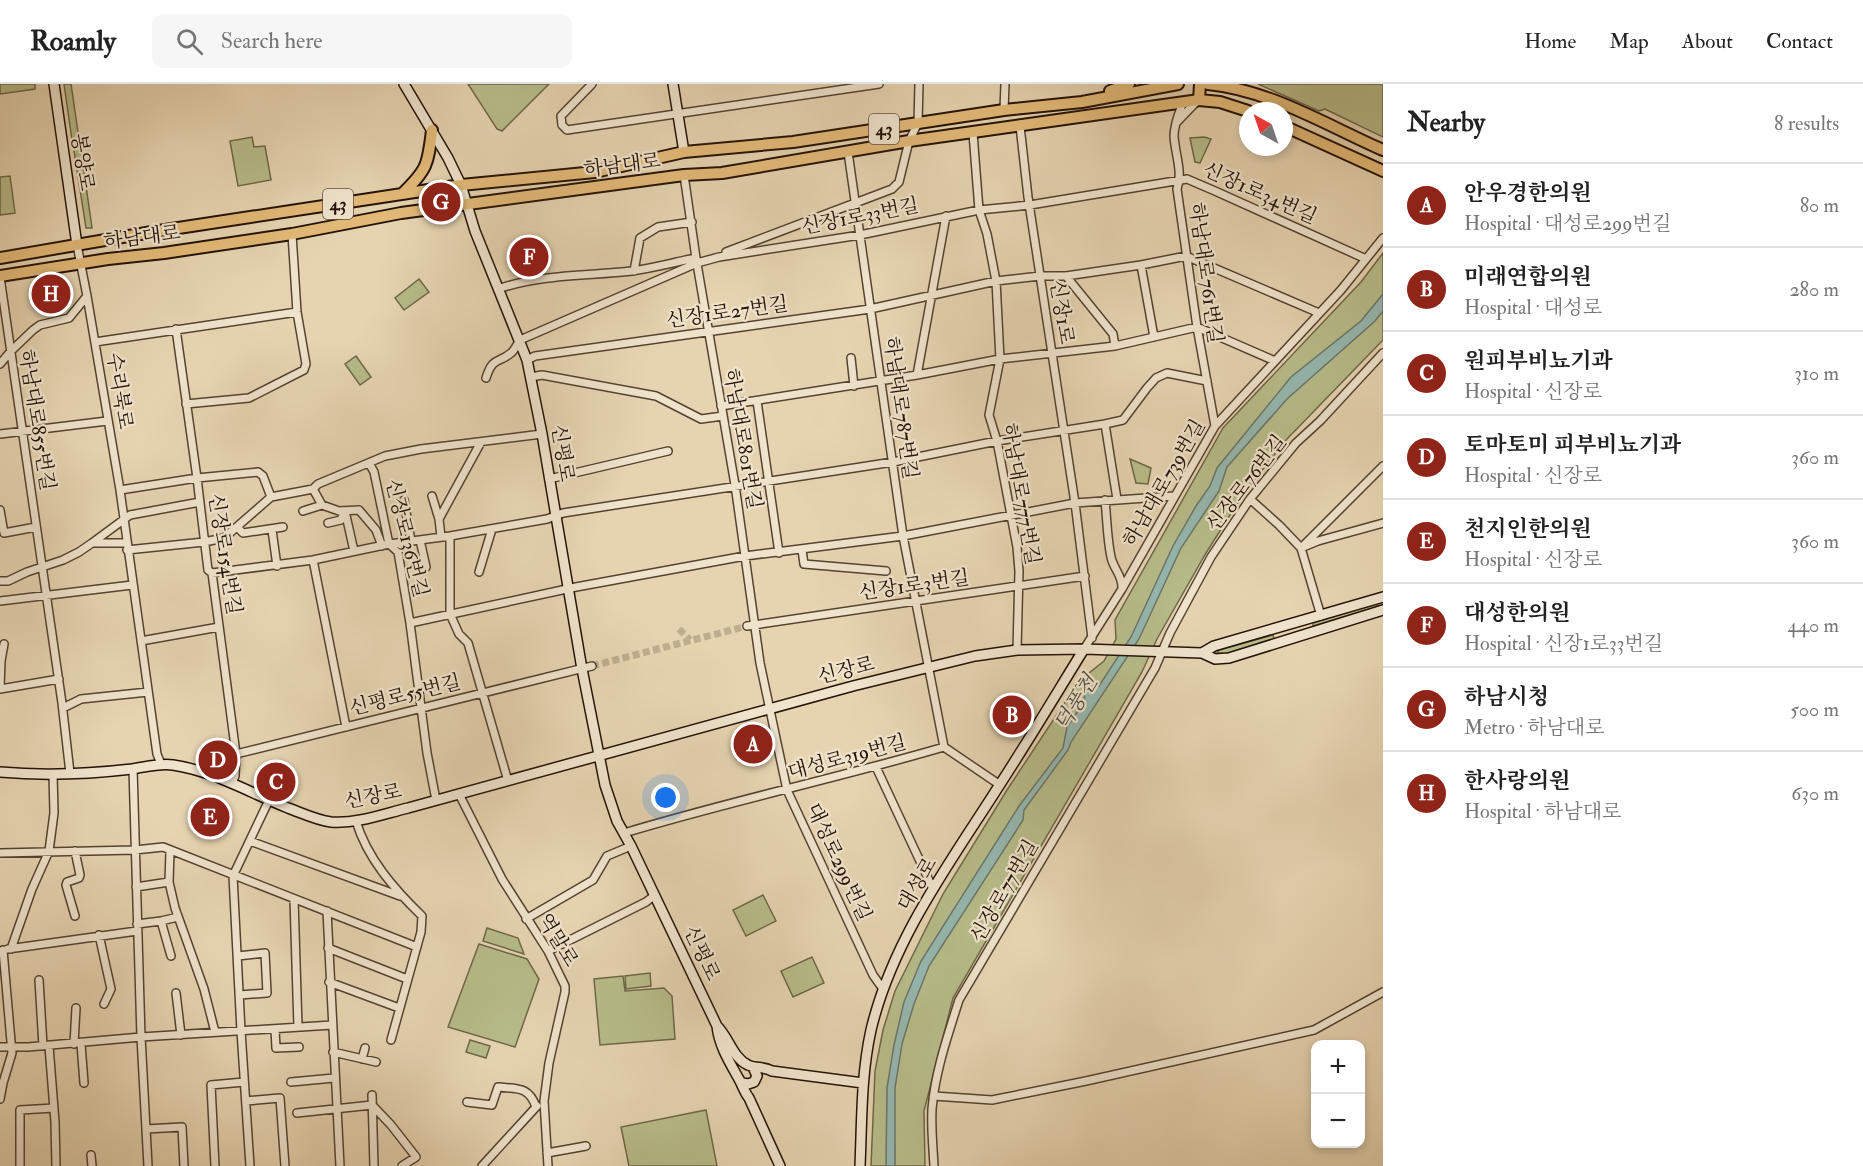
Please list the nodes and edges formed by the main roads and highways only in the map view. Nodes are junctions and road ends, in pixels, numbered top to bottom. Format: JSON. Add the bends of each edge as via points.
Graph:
{"nodes":[{"id":1,"x":1128,"y":84,"type":"edge"},
{"id":2,"x":1178,"y":84,"type":"edge"},
{"id":3,"x":1184,"y":84,"type":"edge"},
{"id":4,"x":1200,"y":84,"type":"edge"},
{"id":5,"x":1208,"y":84,"type":"edge"},
{"id":6,"x":1252,"y":88,"type":"edge"},
{"id":7,"x":1199,"y":100,"type":"junction"},
{"id":8,"x":1082,"y":102,"type":"junction"},
{"id":9,"x":1183,"y":102,"type":"junction"},
{"id":10,"x":1233,"y":105,"type":"junction"},
{"id":11,"x":1239,"y":107,"type":"edge"},
{"id":12,"x":432,"y":130,"type":"road end"},
{"id":13,"x":1293,"y":130,"type":"edge"},
{"id":14,"x":1383,"y":150,"type":"edge"},
{"id":15,"x":1383,"y":171,"type":"edge"},
{"id":16,"x":402,"y":194,"type":"junction"},
{"id":17,"x":0,"y":258,"type":"edge"},
{"id":18,"x":0,"y":277,"type":"edge"}],
"edges":[{"from":1,"to":8,"type":"main road"},
{"from":2,"to":8,"type":"main road","name":"하남대로","number":"43"},
{"from":3,"to":9,"type":"main road"},
{"from":4,"to":7,"type":"main road"},
{"from":5,"to":6,"type":"main road"},
{"from":6,"to":10,"type":"main road","via":[[1247,95],[1231,92],[1228,98]]},
{"from":6,"to":14,"type":"main road"},
{"from":7,"to":9,"type":"main road","name":"하남대로","number":"43"},
{"from":7,"to":10,"type":"main road","name":"하남대로","number":"43"},
{"from":8,"to":16,"type":"main road","name":"하남대로","number":"43","via":[[793,142],[684,152],[594,172]]},
{"from":9,"to":18,"type":"main road","name":"하남대로","number":"43","via":[[909,141],[722,173],[390,215],[292,234]]},
{"from":10,"to":11,"type":"main road","name":"하남대로","number":"43"},
{"from":12,"to":16,"type":"main road","via":[[425,169]]},
{"from":13,"to":15,"type":"main road"},
{"from":16,"to":17,"type":"main road","name":"하남대로","number":"43"}]}
